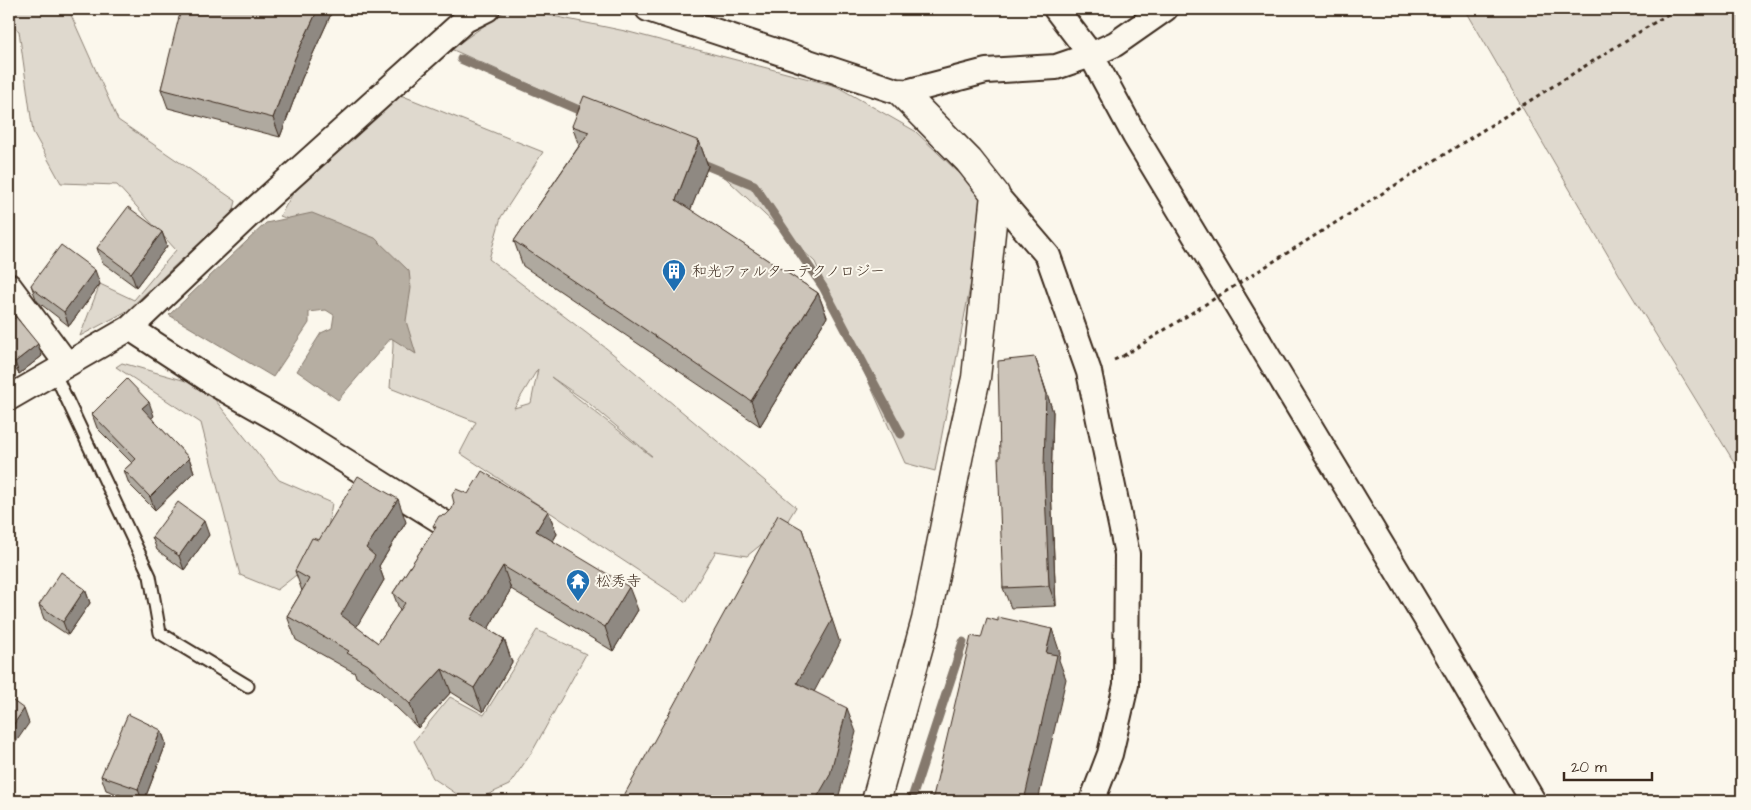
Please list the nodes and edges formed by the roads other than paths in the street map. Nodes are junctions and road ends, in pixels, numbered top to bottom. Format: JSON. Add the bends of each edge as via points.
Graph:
{"nodes":[{"id":1,"x":487,"y":9,"type":"edge"},
{"id":2,"x":648,"y":9,"type":"edge"},
{"id":3,"x":1056,"y":9,"type":"edge"},
{"id":4,"x":1165,"y":9,"type":"edge"},
{"id":5,"x":1091,"y":55,"type":"junction"},
{"id":6,"x":902,"y":92,"type":"junction"},
{"id":7,"x":995,"y":194,"type":"junction"},
{"id":8,"x":9,"y":286,"type":"edge"},
{"id":9,"x":130,"y":328,"type":"junction"},
{"id":10,"x":60,"y":368,"type":"junction"},
{"id":11,"x":9,"y":398,"type":"edge"},
{"id":12,"x":448,"y":526,"type":"edge"},
{"id":13,"x":248,"y":686,"type":"dead end"},
{"id":14,"x":876,"y":801,"type":"edge"},
{"id":15,"x":1092,"y":801,"type":"edge"},
{"id":16,"x":1533,"y":801,"type":"edge"}],
"edges":[{"from":1,"to":9,"type":"street","via":[[465,20],[253,211]]},
{"from":2,"to":6,"type":"street"},
{"from":3,"to":5,"type":"street"},
{"from":4,"to":5,"type":"street","via":[[1115,44]]},
{"from":5,"to":6,"type":"street","via":[[1056,67],[986,71]]},
{"from":5,"to":16,"type":"street","via":[[1135,136]]},
{"from":6,"to":7,"type":"street","via":[[969,161]]},
{"from":7,"to":14,"type":"street","via":[[976,378],[926,620]]},
{"from":7,"to":15,"type":"street","via":[[1048,256],[1090,372],[1127,554],[1126,685],[1110,754]]},
{"from":8,"to":10,"type":"street"},
{"from":9,"to":10,"type":"street"},
{"from":9,"to":12,"type":"street"},
{"from":10,"to":11,"type":"street"},
{"from":10,"to":13,"type":"lane","via":[[150,576],[160,633]]}]}
